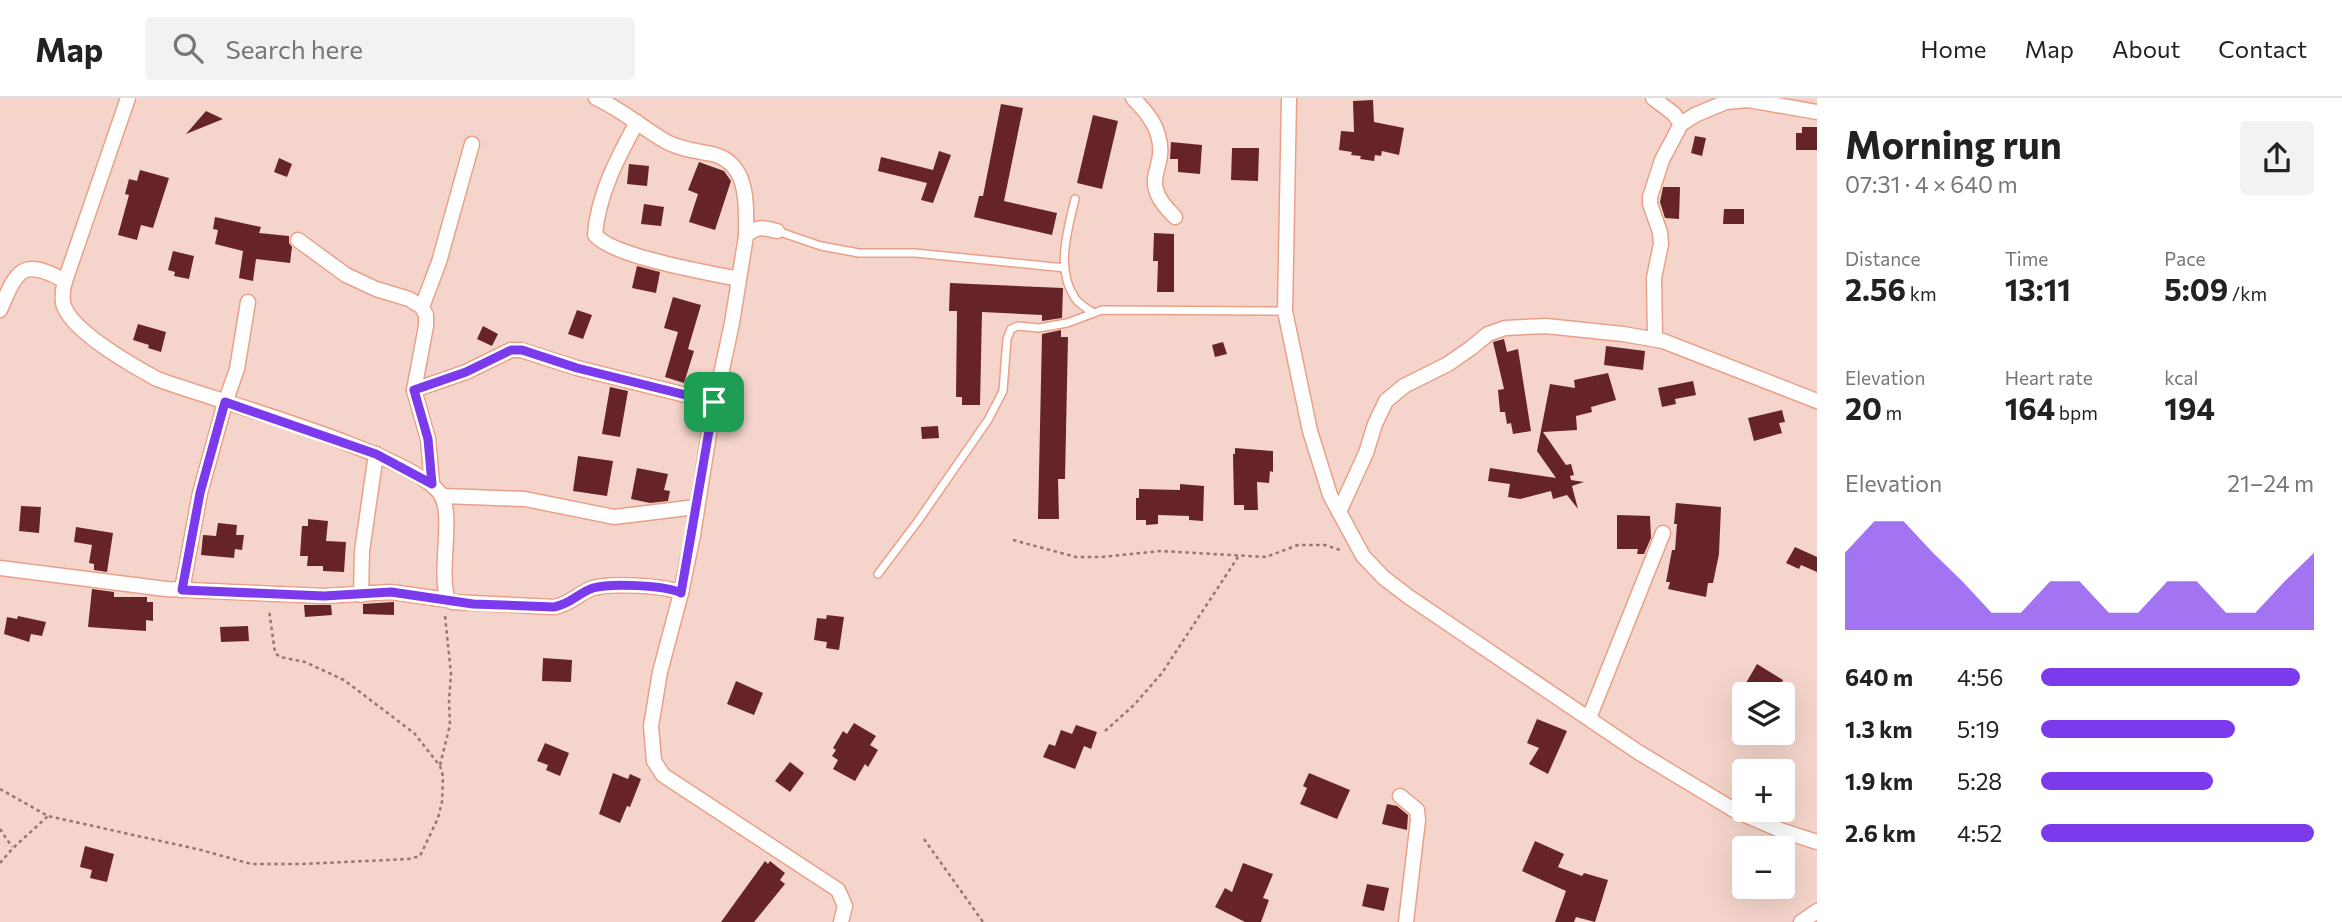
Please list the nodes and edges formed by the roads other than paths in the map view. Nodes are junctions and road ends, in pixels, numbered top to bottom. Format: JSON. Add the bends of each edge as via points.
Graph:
{"nodes":[{"id":1,"x":128,"y":98,"type":"edge"},
{"id":2,"x":596,"y":98,"type":"edge"},
{"id":3,"x":1133,"y":98,"type":"edge"},
{"id":4,"x":1289,"y":98,"type":"edge"},
{"id":5,"x":1653,"y":98,"type":"edge"},
{"id":6,"x":1817,"y":112,"type":"edge"},
{"id":7,"x":637,"y":122,"type":"junction"},
{"id":8,"x":1681,"y":124,"type":"junction"},
{"id":9,"x":472,"y":144,"type":"dead end"},
{"id":10,"x":1075,"y":199,"type":"dead end"},
{"id":11,"x":1175,"y":217,"type":"dead end"},
{"id":12,"x":778,"y":232,"type":"joint"},
{"id":13,"x":746,"y":236,"type":"junction"},
{"id":14,"x":298,"y":240,"type":"dead end"},
{"id":15,"x":1066,"y":268,"type":"junction"},
{"id":16,"x":738,"y":279,"type":"junction"},
{"id":17,"x":65,"y":281,"type":"junction"},
{"id":18,"x":248,"y":302,"type":"dead end"},
{"id":19,"x":422,"y":307,"type":"junction"},
{"id":20,"x":0,"y":310,"type":"edge"},
{"id":21,"x":1092,"y":312,"type":"junction"},
{"id":22,"x":1285,"y":312,"type":"junction"},
{"id":23,"x":1655,"y":339,"type":"junction"},
{"id":24,"x":414,"y":390,"type":"junction"},
{"id":25,"x":1817,"y":401,"type":"edge"},
{"id":26,"x":225,"y":402,"type":"junction"},
{"id":27,"x":714,"y":402,"type":"junction"},
{"id":28,"x":376,"y":454,"type":"junction"},
{"id":29,"x":432,"y":484,"type":"junction"},
{"id":30,"x":443,"y":496,"type":"junction"},
{"id":31,"x":696,"y":507,"type":"junction"},
{"id":32,"x":1339,"y":512,"type":"junction"},
{"id":33,"x":1663,"y":533,"type":"dead end"},
{"id":34,"x":0,"y":568,"type":"edge"},
{"id":35,"x":878,"y":574,"type":"dead end"},
{"id":36,"x":182,"y":590,"type":"junction"},
{"id":37,"x":681,"y":593,"type":"junction"},
{"id":38,"x":361,"y":595,"type":"junction"},
{"id":39,"x":446,"y":600,"type":"junction"},
{"id":40,"x":1588,"y":719,"type":"junction"},
{"id":41,"x":1400,"y":796,"type":"dead end"},
{"id":42,"x":1817,"y":842,"type":"edge"},
{"id":43,"x":1817,"y":911,"type":"edge"},
{"id":44,"x":841,"y":922,"type":"edge"},
{"id":45,"x":1406,"y":922,"type":"edge"},
{"id":46,"x":1801,"y":922,"type":"edge"}],
"edges":[{"from":1,"to":17,"type":"street"},
{"from":2,"to":7,"type":"street"},
{"from":3,"to":11,"type":"street","via":[[1160,137],[1154,185],[1161,203]]},
{"from":4,"to":22,"type":"street"},
{"from":5,"to":8,"type":"street"},
{"from":6,"to":8,"type":"street","via":[[1748,100],[1726,102]]},
{"from":7,"to":13,"type":"street","via":[[668,142],[732,164],[744,186]]},
{"from":7,"to":16,"type":"street","via":[[603,194],[595,235],[606,245],[636,256]]},
{"from":8,"to":23,"type":"street","via":[[1650,197],[1661,244],[1654,278]]},
{"from":9,"to":19,"type":"street"},
{"from":10,"to":15,"type":"lane","via":[[1064,256]]},
{"from":12,"to":13,"type":"street","via":[[760,227]]},
{"from":12,"to":15,"type":"lane","via":[[859,253],[915,253]]},
{"from":13,"to":16,"type":"street"},
{"from":14,"to":19,"type":"street","via":[[346,275]]},
{"from":15,"to":21,"type":"lane","via":[[1072,294]]},
{"from":16,"to":27,"type":"street"},
{"from":17,"to":20,"type":"street","via":[[40,269],[18,273]]},
{"from":17,"to":26,"type":"street","via":[[64,305],[73,321],[97,341],[157,379]]},
{"from":18,"to":26,"type":"street","via":[[237,369]]},
{"from":19,"to":24,"type":"street","via":[[426,327]]},
{"from":21,"to":22,"type":"lane"},
{"from":21,"to":35,"type":"lane","via":[[1067,323],[1011,329],[1003,391],[993,410]]},
{"from":22,"to":32,"type":"street","via":[[1310,431]]},
{"from":23,"to":25,"type":"street"},
{"from":23,"to":32,"type":"street","via":[[1546,327],[1505,328],[1488,334],[1386,401]]},
{"from":24,"to":27,"type":"street","via":[[511,350],[522,350]]},
{"from":24,"to":29,"type":"street","via":[[428,439]]},
{"from":26,"to":28,"type":"street"},
{"from":26,"to":36,"type":"street","via":[[200,493]]},
{"from":27,"to":31,"type":"street"},
{"from":28,"to":29,"type":"street"},
{"from":28,"to":38,"type":"street","via":[[362,551]]},
{"from":29,"to":30,"type":"street"},
{"from":30,"to":31,"type":"street","via":[[525,499],[614,517]]},
{"from":30,"to":39,"type":"street"},
{"from":31,"to":37,"type":"street"},
{"from":32,"to":40,"type":"street","via":[[1363,556],[1384,578]]},
{"from":33,"to":40,"type":"street"},
{"from":34,"to":36,"type":"street"},
{"from":36,"to":38,"type":"street"},
{"from":37,"to":39,"type":"street","via":[[665,588],[603,586],[554,607]]},
{"from":37,"to":44,"type":"street","via":[[651,726],[654,761],[663,775],[838,890],[845,906]]},
{"from":38,"to":39,"type":"street","via":[[391,592]]},
{"from":40,"to":42,"type":"street","via":[[1734,810]]},
{"from":41,"to":45,"type":"street","via":[[1417,810],[1418,820]]},
{"from":43,"to":46,"type":"street"}]}
